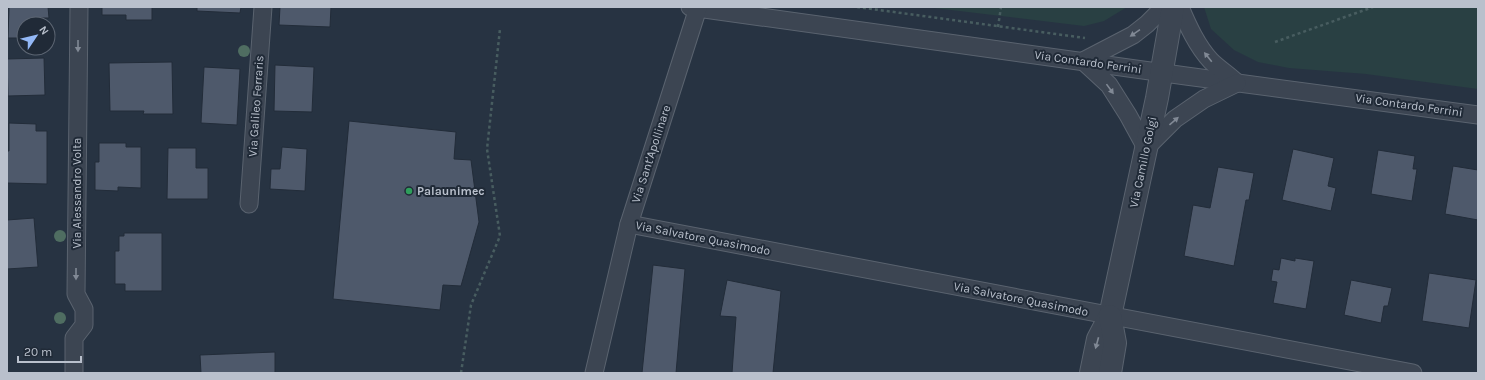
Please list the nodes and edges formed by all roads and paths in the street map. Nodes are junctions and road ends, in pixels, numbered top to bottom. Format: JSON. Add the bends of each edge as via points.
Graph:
{"nodes":[{"id":1,"x":79,"y":7,"type":"edge"},
{"id":2,"x":263,"y":7,"type":"edge"},
{"id":3,"x":694,"y":7,"type":"edge"},
{"id":4,"x":857,"y":7,"type":"edge"},
{"id":5,"x":862,"y":7,"type":"edge"},
{"id":6,"x":1001,"y":7,"type":"edge"},
{"id":7,"x":1164,"y":7,"type":"edge"},
{"id":8,"x":1173,"y":7,"type":"edge"},
{"id":9,"x":1180,"y":7,"type":"edge"},
{"id":10,"x":1373,"y":7,"type":"edge"},
{"id":11,"x":998,"y":27,"type":"junction"},
{"id":12,"x":500,"y":29,"type":"dead end"},
{"id":13,"x":1086,"y":38,"type":"dead end"},
{"id":14,"x":1275,"y":42,"type":"dead end"},
{"id":15,"x":1083,"y":61,"type":"junction"},
{"id":16,"x":1162,"y":72,"type":"junction"},
{"id":17,"x":1237,"y":83,"type":"junction"},
{"id":18,"x":1478,"y":115,"type":"edge"},
{"id":19,"x":1146,"y":148,"type":"junction"},
{"id":20,"x":249,"y":204,"type":"dead end"},
{"id":21,"x":629,"y":224,"type":"junction"},
{"id":22,"x":1110,"y":316,"type":"junction"},
{"id":23,"x":74,"y":373,"type":"edge"},
{"id":24,"x":461,"y":373,"type":"edge"},
{"id":25,"x":594,"y":373,"type":"edge"},
{"id":26,"x":1091,"y":373,"type":"edge"},
{"id":27,"x":1110,"y":373,"type":"edge"},
{"id":28,"x":1413,"y":373,"type":"edge"}],
"edges":[{"from":1,"to":23,"type":"street","name":"Via Alessandro Volta","one_way":true,"via":[[76,294],[84,309],[84,325],[74,338]]},
{"from":2,"to":20,"type":"street","name":"Via Galileo Ferraris"},
{"from":3,"to":15,"type":"street","name":"Via Contardo Ferrini"},
{"from":3,"to":21,"type":"street","name":"Via Sant'Apollinare"},
{"from":4,"to":5,"type":"path"},
{"from":5,"to":11,"type":"path"},
{"from":6,"to":11,"type":"path"},
{"from":7,"to":15,"type":"street","one_way":true,"via":[[1133,35]]},
{"from":8,"to":16,"type":"street","name":"Via Camillo Golgi"},
{"from":17,"to":9,"type":"street","one_way":true,"via":[[1211,61],[1194,37]]},
{"from":10,"to":14,"type":"path"},
{"from":11,"to":13,"type":"path"},
{"from":12,"to":24,"type":"path","via":[[487,149],[500,236],[471,305]]},
{"from":15,"to":16,"type":"street","name":"Via Contardo Ferrini"},
{"from":15,"to":19,"type":"street","one_way":true,"via":[[1109,85]]},
{"from":16,"to":17,"type":"street","name":"Via Contardo Ferrini"},
{"from":16,"to":19,"type":"street","name":"Via Camillo Golgi"},
{"from":17,"to":18,"type":"street","name":"Via Contardo Ferrini"},
{"from":19,"to":17,"type":"street","one_way":true,"via":[[1175,119],[1204,99]]},
{"from":19,"to":22,"type":"street","name":"Via Camillo Golgi"},
{"from":21,"to":22,"type":"street","name":"Via Salvatore Quasimodo"},
{"from":21,"to":25,"type":"street","name":"Via Sant'Apollinare"},
{"from":22,"to":26,"type":"street","one_way":true,"via":[[1098,338]]},
{"from":22,"to":27,"type":"street","via":[[1115,343]]},
{"from":22,"to":28,"type":"street","name":"Via Salvatore Quasimodo"}]}
